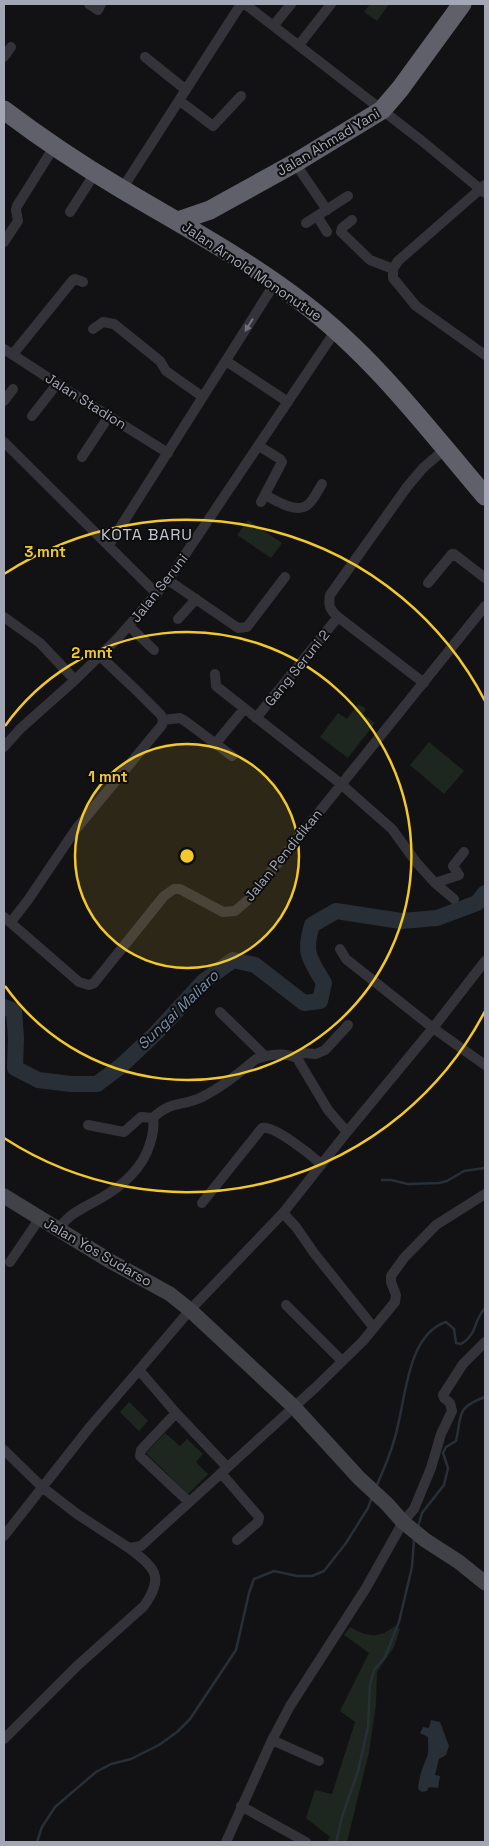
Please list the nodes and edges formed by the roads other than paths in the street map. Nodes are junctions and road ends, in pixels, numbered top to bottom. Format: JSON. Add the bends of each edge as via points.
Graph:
{"nodes":[{"id":1,"x":89,"y":4,"type":"edge"},
{"id":2,"x":101,"y":4,"type":"edge"},
{"id":3,"x":241,"y":4,"type":"edge"},
{"id":4,"x":245,"y":4,"type":"edge"},
{"id":5,"x":291,"y":4,"type":"edge"},
{"id":6,"x":331,"y":4,"type":"edge"},
{"id":7,"x":462,"y":4,"type":"edge"},
{"id":8,"x":274,"y":26,"type":"junction"},
{"id":9,"x":299,"y":44,"type":"junction"},
{"id":10,"x":12,"y":47,"type":"dead end"},
{"id":11,"x":4,"y":57,"type":"edge"},
{"id":12,"x":145,"y":57,"type":"dead end"},
{"id":13,"x":186,"y":90,"type":"junction"},
{"id":14,"x":241,"y":96,"type":"dead end"},
{"id":15,"x":180,"y":101,"type":"junction"},
{"id":16,"x":4,"y":110,"type":"edge"},
{"id":17,"x":382,"y":110,"type":"junction"},
{"id":18,"x":54,"y":147,"type":"junction"},
{"id":19,"x":295,"y":163,"type":"junction"},
{"id":20,"x":95,"y":173,"type":"junction"},
{"id":21,"x":122,"y":189,"type":"junction"},
{"id":22,"x":484,"y":189,"type":"edge"},
{"id":23,"x":348,"y":196,"type":"dead end"},
{"id":24,"x":210,"y":210,"type":"junction"},
{"id":25,"x":327,"y":210,"type":"junction"},
{"id":26,"x":70,"y":212,"type":"dead end"},
{"id":27,"x":316,"y":216,"type":"junction"},
{"id":28,"x":352,"y":220,"type":"dead end"},
{"id":29,"x":178,"y":221,"type":"junction"},
{"id":30,"x":306,"y":223,"type":"dead end"},
{"id":31,"x":327,"y":232,"type":"dead end"},
{"id":32,"x":207,"y":238,"type":"junction"},
{"id":33,"x":4,"y":242,"type":"edge"},
{"id":34,"x":393,"y":269,"type":"junction"},
{"id":35,"x":83,"y":282,"type":"dead end"},
{"id":36,"x":275,"y":283,"type":"junction"},
{"id":37,"x":93,"y":329,"type":"dead end"},
{"id":38,"x":336,"y":330,"type":"junction"},
{"id":39,"x":4,"y":348,"type":"edge"},
{"id":40,"x":13,"y":354,"type":"junction"},
{"id":41,"x":485,"y":356,"type":"edge"},
{"id":42,"x":226,"y":361,"type":"junction"},
{"id":43,"x":57,"y":384,"type":"junction"},
{"id":44,"x":13,"y":389,"type":"dead end"},
{"id":45,"x":203,"y":398,"type":"junction"},
{"id":46,"x":4,"y":401,"type":"edge"},
{"id":47,"x":288,"y":402,"type":"junction"},
{"id":48,"x":32,"y":416,"type":"dead end"},
{"id":49,"x":109,"y":416,"type":"junction"},
{"id":50,"x":4,"y":442,"type":"edge"},
{"id":51,"x":259,"y":446,"type":"junction"},
{"id":52,"x":445,"y":449,"type":"junction"},
{"id":53,"x":168,"y":454,"type":"junction"},
{"id":54,"x":82,"y":457,"type":"dead end"},
{"id":55,"x":322,"y":484,"type":"dead end"},
{"id":56,"x":485,"y":496,"type":"edge"},
{"id":57,"x":109,"y":545,"type":"junction"},
{"id":58,"x":285,"y":577,"type":"dead end"},
{"id":59,"x":485,"y":578,"type":"edge"},
{"id":60,"x":168,"y":580,"type":"junction"},
{"id":61,"x":428,"y":583,"type":"dead end"},
{"id":62,"x":157,"y":594,"type":"junction"},
{"id":63,"x":196,"y":599,"type":"junction"},
{"id":64,"x":485,"y":606,"type":"edge"},
{"id":65,"x":4,"y":617,"type":"edge"},
{"id":66,"x":338,"y":617,"type":"junction"},
{"id":67,"x":178,"y":619,"type":"dead end"},
{"id":68,"x":129,"y":626,"type":"junction"},
{"id":69,"x":154,"y":650,"type":"dead end"},
{"id":70,"x":100,"y":656,"type":"junction"},
{"id":71,"x":215,"y":674,"type":"dead end"},
{"id":72,"x":75,"y":680,"type":"junction"},
{"id":73,"x":424,"y":683,"type":"junction"},
{"id":74,"x":244,"y":709,"type":"junction"},
{"id":75,"x":256,"y":718,"type":"junction"},
{"id":76,"x":163,"y":720,"type":"junction"},
{"id":77,"x":216,"y":743,"type":"junction"},
{"id":78,"x":4,"y":747,"type":"edge"},
{"id":79,"x":232,"y":756,"type":"dead end"},
{"id":80,"x":341,"y":784,"type":"junction"},
{"id":81,"x":464,"y":852,"type":"dead end"},
{"id":82,"x":435,"y":884,"type":"junction"},
{"id":83,"x":454,"y":899,"type":"dead end"},
{"id":84,"x":7,"y":919,"type":"edge"},
{"id":85,"x":340,"y":949,"type":"dead end"},
{"id":86,"x":485,"y":961,"type":"edge"},
{"id":87,"x":220,"y":1012,"type":"dead end"},
{"id":88,"x":348,"y":1025,"type":"dead end"},
{"id":89,"x":433,"y":1028,"type":"junction"},
{"id":90,"x":265,"y":1056,"type":"junction"},
{"id":91,"x":297,"y":1058,"type":"junction"},
{"id":92,"x":485,"y":1065,"type":"edge"},
{"id":93,"x":153,"y":1118,"type":"junction"},
{"id":94,"x":88,"y":1125,"type":"dead end"},
{"id":95,"x":347,"y":1132,"type":"junction"},
{"id":96,"x":322,"y":1164,"type":"junction"},
{"id":97,"x":485,"y":1194,"type":"edge"},
{"id":98,"x":4,"y":1196,"type":"edge"},
{"id":99,"x":202,"y":1203,"type":"dead end"},
{"id":100,"x":283,"y":1214,"type":"junction"},
{"id":101,"x":40,"y":1218,"type":"junction"},
{"id":102,"x":59,"y":1229,"type":"junction"},
{"id":103,"x":10,"y":1262,"type":"dead end"},
{"id":104,"x":286,"y":1305,"type":"dead end"},
{"id":105,"x":190,"y":1310,"type":"junction"},
{"id":106,"x":374,"y":1328,"type":"junction"},
{"id":107,"x":485,"y":1342,"type":"edge"},
{"id":108,"x":342,"y":1361,"type":"junction"},
{"id":109,"x":139,"y":1370,"type":"junction"},
{"id":110,"x":294,"y":1407,"type":"junction"},
{"id":111,"x":176,"y":1413,"type":"junction"},
{"id":112,"x":4,"y":1450,"type":"edge"},
{"id":113,"x":224,"y":1470,"type":"junction"},
{"id":114,"x":42,"y":1487,"type":"junction"},
{"id":115,"x":189,"y":1502,"type":"junction"},
{"id":116,"x":407,"y":1525,"type":"junction"},
{"id":117,"x":4,"y":1536,"type":"edge"},
{"id":118,"x":237,"y":1540,"type":"dead end"},
{"id":119,"x":129,"y":1548,"type":"junction"},
{"id":120,"x":485,"y":1583,"type":"edge"},
{"id":121,"x":4,"y":1739,"type":"edge"},
{"id":122,"x":272,"y":1740,"type":"junction"},
{"id":123,"x":319,"y":1760,"type":"dead end"},
{"id":124,"x":241,"y":1806,"type":"junction"},
{"id":125,"x":226,"y":1842,"type":"edge"},
{"id":126,"x":306,"y":1842,"type":"edge"}],
"edges":[{"from":1,"to":2,"type":"street","via":[[98,10]]},
{"from":3,"to":13,"type":"street"},
{"from":4,"to":8,"type":"street"},
{"from":5,"to":8,"type":"street"},
{"from":6,"to":9,"type":"street"},
{"from":7,"to":17,"type":"highway","name":"Jalan Ahmad Yani"},
{"from":8,"to":9,"type":"street"},
{"from":9,"to":17,"type":"street"},
{"from":10,"to":11,"type":"street"},
{"from":12,"to":13,"type":"street"},
{"from":13,"to":15,"type":"street"},
{"from":14,"to":15,"type":"street","via":[[213,126]]},
{"from":15,"to":21,"type":"street"},
{"from":16,"to":18,"type":"highway","name":"Jalan Arnold Mononutue"},
{"from":17,"to":19,"type":"highway","name":"Jalan Ahmad Yani"},
{"from":17,"to":22,"type":"street"},
{"from":18,"to":20,"type":"highway","name":"Jalan Arnold Mononutue"},
{"from":18,"to":33,"type":"street","via":[[17,206],[19,220]]},
{"from":19,"to":24,"type":"highway","name":"Jalan Ahmad Yani"},
{"from":19,"to":25,"type":"street"},
{"from":20,"to":21,"type":"highway","name":"Jalan Arnold Mononutue"},
{"from":20,"to":26,"type":"street"},
{"from":21,"to":29,"type":"highway","name":"Jalan Arnold Mononutue"},
{"from":22,"to":34,"type":"street","via":[[398,261]]},
{"from":23,"to":25,"type":"street"},
{"from":24,"to":29,"type":"highway","name":"Jalan Ahmad Yani"},
{"from":24,"to":32,"type":"highway"},
{"from":25,"to":27,"type":"street"},
{"from":27,"to":30,"type":"street"},
{"from":27,"to":31,"type":"street"},
{"from":28,"to":34,"type":"street","via":[[341,232],[370,260]]},
{"from":29,"to":32,"type":"highway","name":"Jalan Arnold Mononutue"},
{"from":32,"to":36,"type":"highway","name":"Jalan Arnold Mononutue"},
{"from":34,"to":41,"type":"street","via":[[393,278],[416,306]]},
{"from":35,"to":40,"type":"street","via":[[73,280]]},
{"from":36,"to":38,"type":"highway","name":"Jalan Arnold Mononutue"},
{"from":36,"to":42,"type":"street","one_way":true},
{"from":37,"to":45,"type":"street","via":[[103,322],[114,324],[160,361],[166,372]]},
{"from":38,"to":47,"type":"street","name":"Jalan Seruni"},
{"from":38,"to":52,"type":"highway","name":"Jalan Arnold Mononutue","via":[[389,384]]},
{"from":39,"to":40,"type":"street","name":"Jalan Stadion"},
{"from":40,"to":43,"type":"street","name":"Jalan Stadion"},
{"from":42,"to":45,"type":"street"},
{"from":42,"to":47,"type":"street"},
{"from":43,"to":48,"type":"street"},
{"from":43,"to":49,"type":"street","name":"Jalan Stadion"},
{"from":44,"to":46,"type":"street"},
{"from":45,"to":53,"type":"street"},
{"from":47,"to":51,"type":"street","name":"Jalan Seruni"},
{"from":49,"to":53,"type":"street","name":"Jalan Stadion"},
{"from":49,"to":54,"type":"street"},
{"from":50,"to":57,"type":"street"},
{"from":51,"to":55,"type":"street","via":[[282,462],[263,498],[304,507]]},
{"from":51,"to":60,"type":"street","name":"Jalan Seruni"},
{"from":52,"to":56,"type":"highway","name":"Jalan Arnold Mononutue"},
{"from":52,"to":66,"type":"street","via":[[407,487],[330,595],[329,606]]},
{"from":53,"to":57,"type":"street"},
{"from":57,"to":62,"type":"street"},
{"from":58,"to":63,"type":"street","via":[[243,629]]},
{"from":59,"to":61,"type":"street","via":[[452,554]]},
{"from":60,"to":62,"type":"street","name":"Jalan Seruni"},
{"from":60,"to":63,"type":"street"},
{"from":62,"to":68,"type":"street","name":"Jalan Seruni"},
{"from":63,"to":67,"type":"street"},
{"from":64,"to":73,"type":"street","name":"Jalan Pendidikan"},
{"from":65,"to":72,"type":"street","via":[[40,643]]},
{"from":66,"to":73,"type":"street"},
{"from":66,"to":75,"type":"street","name":"Gang Seruni 2"},
{"from":68,"to":69,"type":"street"},
{"from":68,"to":70,"type":"street","name":"Jalan Seruni"},
{"from":70,"to":72,"type":"street","name":"Jalan Seruni"},
{"from":70,"to":76,"type":"street"},
{"from":71,"to":74,"type":"street","via":[[216,686]]},
{"from":72,"to":78,"type":"street","name":"Jalan Seruni"},
{"from":73,"to":80,"type":"street","name":"Jalan Pendidikan"},
{"from":74,"to":75,"type":"street"},
{"from":74,"to":77,"type":"street"},
{"from":75,"to":80,"type":"street"},
{"from":76,"to":77,"type":"street","via":[[180,718]]},
{"from":76,"to":84,"type":"street","via":[[76,829],[28,900]]},
{"from":77,"to":79,"type":"street"},
{"from":80,"to":82,"type":"street","via":[[392,829]]},
{"from":80,"to":84,"type":"street","name":"Jalan Pendidikan","via":[[235,912],[224,912],[180,889],[174,889],[164,896],[94,983],[79,982]]},
{"from":81,"to":82,"type":"street","via":[[454,866],[459,875]]},
{"from":82,"to":83,"type":"street"},
{"from":85,"to":89,"type":"street","via":[[346,958]]},
{"from":86,"to":89,"type":"street"},
{"from":87,"to":90,"type":"street"},
{"from":88,"to":91,"type":"street","via":[[325,1050],[316,1054],[302,1053]]},
{"from":89,"to":92,"type":"street"},
{"from":89,"to":95,"type":"street"},
{"from":90,"to":91,"type":"street","via":[[277,1054]]},
{"from":90,"to":93,"type":"street","via":[[256,1059],[210,1093],[171,1105]]},
{"from":91,"to":95,"type":"street","via":[[328,1110]]},
{"from":93,"to":94,"type":"street","via":[[141,1117],[124,1132]]},
{"from":93,"to":102,"type":"street","via":[[150,1145],[131,1176],[115,1190],[73,1214]]},
{"from":95,"to":96,"type":"street"},
{"from":96,"to":99,"type":"street","via":[[284,1136],[262,1128]]},
{"from":96,"to":100,"type":"street"},
{"from":97,"to":106,"type":"street","via":[[436,1225],[404,1258],[391,1276],[395,1302]]},
{"from":98,"to":101,"type":"street","name":"Jalan Yos Sudarso"},
{"from":100,"to":105,"type":"street"},
{"from":100,"to":106,"type":"street"},
{"from":101,"to":102,"type":"street","name":"Jalan Yos Sudarso"},
{"from":101,"to":103,"type":"street"},
{"from":102,"to":105,"type":"street","name":"Jalan Yos Sudarso","via":[[170,1294]]},
{"from":104,"to":108,"type":"street"},
{"from":105,"to":109,"type":"street"},
{"from":105,"to":110,"type":"street","name":"Jalan Yos Sudarso"},
{"from":106,"to":108,"type":"street"},
{"from":107,"to":116,"type":"street","via":[[463,1364],[443,1395],[452,1411]]},
{"from":108,"to":110,"type":"street"},
{"from":109,"to":111,"type":"street"},
{"from":109,"to":114,"type":"street"},
{"from":110,"to":113,"type":"street"},
{"from":110,"to":116,"type":"street","name":"Jalan Yos Sudarso"},
{"from":111,"to":113,"type":"street"},
{"from":111,"to":115,"type":"street","via":[[141,1450],[140,1456]]},
{"from":112,"to":114,"type":"street"},
{"from":113,"to":115,"type":"street"},
{"from":113,"to":118,"type":"street","via":[[259,1517],[258,1522]]},
{"from":114,"to":117,"type":"street"},
{"from":114,"to":119,"type":"street"},
{"from":115,"to":119,"type":"street","via":[[141,1546]]},
{"from":116,"to":120,"type":"street","name":"Jalan Yos Sudarso"},
{"from":116,"to":122,"type":"street","via":[[305,1682]]},
{"from":119,"to":121,"type":"street","via":[[153,1572],[156,1582],[151,1596]]},
{"from":122,"to":123,"type":"street"},
{"from":122,"to":124,"type":"street"},
{"from":124,"to":125,"type":"street"},
{"from":124,"to":126,"type":"street"}]}
